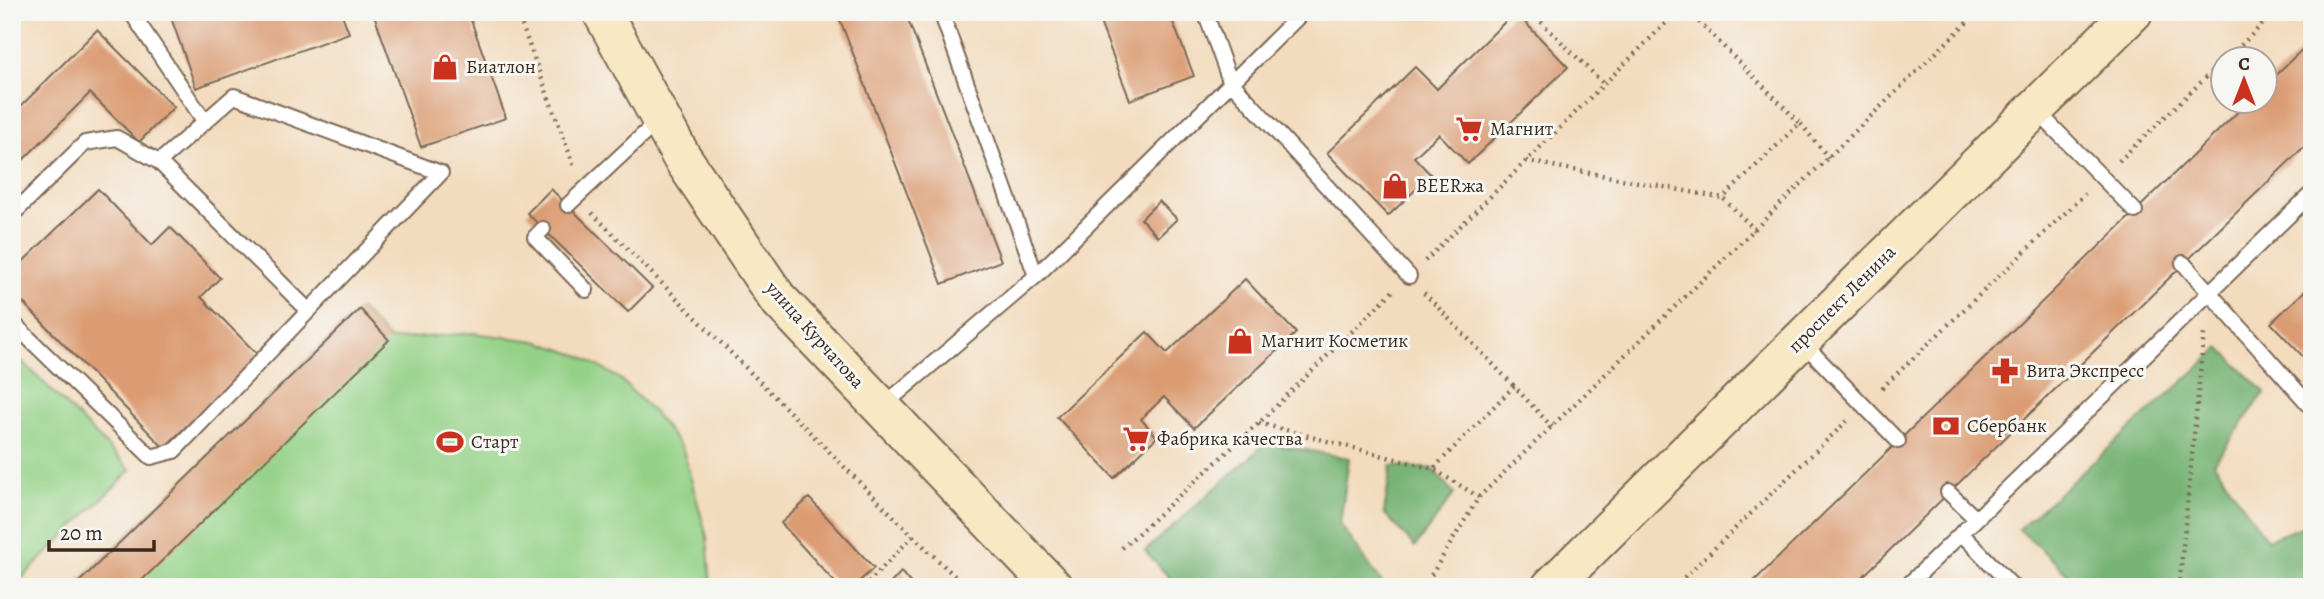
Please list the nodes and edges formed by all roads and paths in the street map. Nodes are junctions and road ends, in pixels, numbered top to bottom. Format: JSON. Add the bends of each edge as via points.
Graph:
{"nodes":[{"id":1,"x":131,"y":12,"type":"edge"},
{"id":2,"x":517,"y":12,"type":"edge"},
{"id":3,"x":602,"y":12,"type":"edge"},
{"id":4,"x":941,"y":12,"type":"edge"},
{"id":5,"x":1205,"y":12,"type":"edge"},
{"id":6,"x":1303,"y":12,"type":"edge"},
{"id":7,"x":1531,"y":12,"type":"edge"},
{"id":8,"x":1689,"y":12,"type":"edge"},
{"id":9,"x":1978,"y":12,"type":"edge"},
{"id":10,"x":2133,"y":12,"type":"edge"},
{"id":11,"x":2275,"y":12,"type":"edge"},
{"id":12,"x":2240,"y":46,"type":"edge"},
{"id":13,"x":2208,"y":76,"type":"edge"},
{"id":14,"x":1230,"y":81,"type":"junction"},
{"id":15,"x":1604,"y":84,"type":"dead end"},
{"id":16,"x":2035,"y":109,"type":"junction"},
{"id":17,"x":660,"y":119,"type":"junction"},
{"id":18,"x":205,"y":122,"type":"junction"},
{"id":19,"x":1800,"y":123,"type":"junction"},
{"id":20,"x":1829,"y":158,"type":"junction"},
{"id":21,"x":1527,"y":161,"type":"dead end"},
{"id":22,"x":159,"y":162,"type":"junction"},
{"id":23,"x":2102,"y":177,"type":"junction"},
{"id":24,"x":584,"y":191,"type":"junction"},
{"id":25,"x":2312,"y":193,"type":"edge"},
{"id":26,"x":1723,"y":198,"type":"junction"},
{"id":27,"x":568,"y":205,"type":"dead end"},
{"id":28,"x":2135,"y":211,"type":"dead end"},
{"id":29,"x":12,"y":215,"type":"edge"},
{"id":30,"x":543,"y":229,"type":"dead end"},
{"id":31,"x":1755,"y":230,"type":"junction"},
{"id":32,"x":2183,"y":263,"type":"dead end"},
{"id":33,"x":1036,"y":276,"type":"junction"},
{"id":34,"x":1409,"y":276,"type":"joint"},
{"id":35,"x":586,"y":290,"type":"dead end"},
{"id":36,"x":2208,"y":294,"type":"junction"},
{"id":37,"x":309,"y":311,"type":"junction"},
{"id":38,"x":12,"y":322,"type":"edge"},
{"id":39,"x":1800,"y":340,"type":"junction"},
{"id":40,"x":1514,"y":386,"type":"junction"},
{"id":41,"x":1864,"y":405,"type":"junction"},
{"id":42,"x":880,"y":408,"type":"junction"},
{"id":43,"x":2312,"y":408,"type":"edge"},
{"id":44,"x":1259,"y":424,"type":"dead end"},
{"id":45,"x":1552,"y":427,"type":"junction"},
{"id":46,"x":1898,"y":441,"type":"dead end"},
{"id":47,"x":1433,"y":469,"type":"junction"},
{"id":48,"x":1948,"y":492,"type":"dead end"},
{"id":49,"x":1479,"y":497,"type":"junction"},
{"id":50,"x":1976,"y":519,"type":"junction"},
{"id":51,"x":1961,"y":533,"type":"junction"},
{"id":52,"x":913,"y":536,"type":"junction"},
{"id":53,"x":864,"y":587,"type":"edge"},
{"id":54,"x":966,"y":587,"type":"edge"},
{"id":55,"x":1053,"y":587,"type":"edge"},
{"id":56,"x":1424,"y":587,"type":"edge"},
{"id":57,"x":1551,"y":587,"type":"edge"},
{"id":58,"x":1674,"y":587,"type":"edge"},
{"id":59,"x":1906,"y":587,"type":"edge"},
{"id":60,"x":2013,"y":587,"type":"edge"},
{"id":61,"x":2179,"y":587,"type":"edge"}],
"edges":[{"from":1,"to":18,"type":"lane"},
{"from":2,"to":24,"type":"path"},
{"from":3,"to":17,"type":"main road","name":"улица Курчатова"},
{"from":4,"to":33,"type":"lane"},
{"from":5,"to":14,"type":"lane"},
{"from":6,"to":14,"type":"lane"},
{"from":7,"to":15,"type":"path"},
{"from":8,"to":19,"type":"path"},
{"from":9,"to":20,"type":"path"},
{"from":10,"to":16,"type":"main road","name":"проспект Ленина"},
{"from":11,"to":12,"type":"path"},
{"from":13,"to":23,"type":"path"},
{"from":14,"to":33,"type":"lane"},
{"from":14,"to":34,"type":"lane"},
{"from":16,"to":23,"type":"lane"},
{"from":16,"to":39,"type":"main road","name":"проспект Ленина"},
{"from":17,"to":24,"type":"lane"},
{"from":17,"to":42,"type":"main road","name":"улица Курчатова","via":[[778,298]]},
{"from":18,"to":22,"type":"lane"},
{"from":18,"to":37,"type":"lane","via":[[234,96],[441,173]]},
{"from":19,"to":20,"type":"path"},
{"from":19,"to":26,"type":"path"},
{"from":20,"to":31,"type":"path"},
{"from":21,"to":26,"type":"path"},
{"from":22,"to":29,"type":"lane","via":[[117,138],[85,143]]},
{"from":22,"to":37,"type":"lane"},
{"from":23,"to":28,"type":"lane"},
{"from":23,"to":41,"type":"path"},
{"from":24,"to":27,"type":"lane"},
{"from":24,"to":52,"type":"path","via":[[593,216]]},
{"from":25,"to":36,"type":"lane"},
{"from":26,"to":31,"type":"path"},
{"from":30,"to":35,"type":"lane","via":[[535,237]]},
{"from":31,"to":45,"type":"path"},
{"from":32,"to":36,"type":"lane"},
{"from":33,"to":42,"type":"lane"},
{"from":34,"to":40,"type":"path"},
{"from":36,"to":43,"type":"lane"},
{"from":36,"to":50,"type":"lane"},
{"from":36,"to":61,"type":"path"},
{"from":37,"to":38,"type":"lane","via":[[174,451],[151,457]]},
{"from":39,"to":41,"type":"lane"},
{"from":39,"to":57,"type":"main road","name":"проспект Ленина"},
{"from":40,"to":45,"type":"path"},
{"from":40,"to":47,"type":"path"},
{"from":41,"to":46,"type":"lane"},
{"from":41,"to":58,"type":"path"},
{"from":42,"to":55,"type":"main road","name":"улица Курчатова"},
{"from":44,"to":47,"type":"path"},
{"from":45,"to":49,"type":"path"},
{"from":47,"to":49,"type":"path"},
{"from":48,"to":50,"type":"lane"},
{"from":49,"to":56,"type":"path"},
{"from":50,"to":51,"type":"lane"},
{"from":51,"to":59,"type":"lane"},
{"from":51,"to":60,"type":"lane"},
{"from":52,"to":53,"type":"path"},
{"from":52,"to":54,"type":"path"}]}
